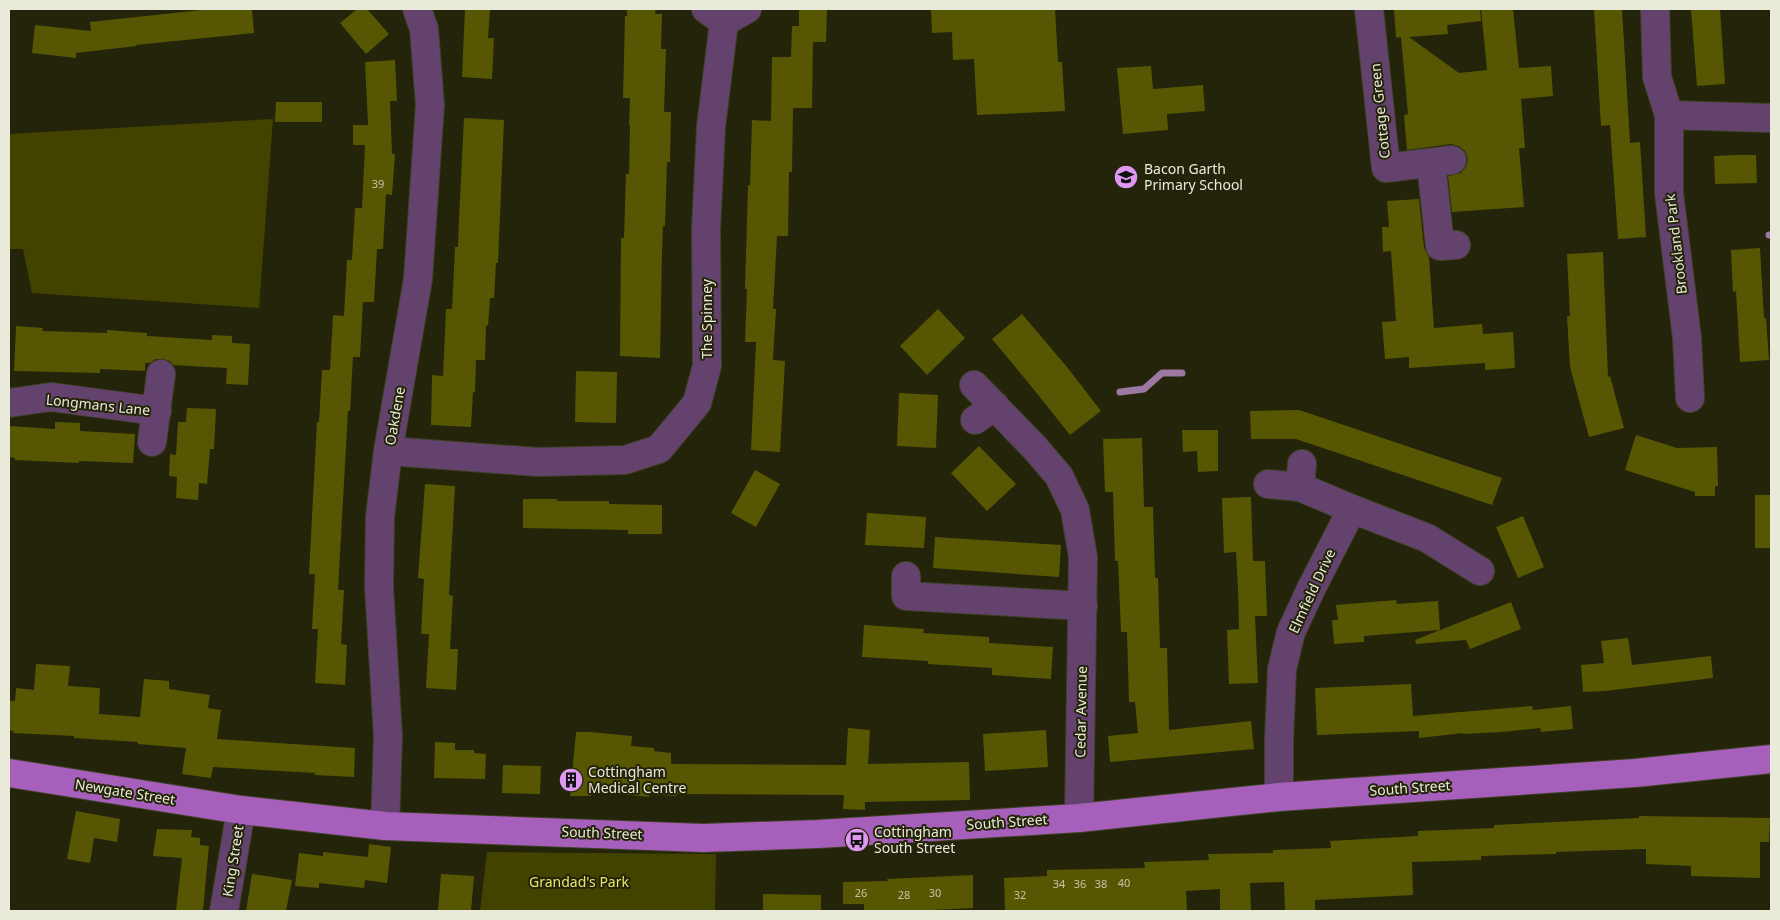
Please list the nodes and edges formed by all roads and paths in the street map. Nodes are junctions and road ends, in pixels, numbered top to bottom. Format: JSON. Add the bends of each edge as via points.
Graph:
{"nodes":[{"id":1,"x":417,"y":9,"type":"edge"},
{"id":2,"x":1369,"y":9,"type":"edge"},
{"id":3,"x":1655,"y":9,"type":"edge"},
{"id":4,"x":725,"y":13,"type":"edge"},
{"id":5,"x":1669,"y":115,"type":"junction"},
{"id":6,"x":1771,"y":118,"type":"edge"},
{"id":7,"x":1456,"y":245,"type":"dead end"},
{"id":8,"x":161,"y":374,"type":"dead end"},
{"id":9,"x":1683,"y":382,"type":"dead end"},
{"id":10,"x":974,"y":385,"type":"dead end"},
{"id":11,"x":9,"y":403,"type":"edge"},
{"id":12,"x":156,"y":411,"type":"junction"},
{"id":13,"x":152,"y":442,"type":"dead end"},
{"id":14,"x":388,"y":451,"type":"junction"},
{"id":15,"x":1268,"y":484,"type":"dead end"},
{"id":16,"x":1352,"y":509,"type":"junction"},
{"id":17,"x":1466,"y":570,"type":"dead end"},
{"id":18,"x":906,"y":576,"type":"dead end"},
{"id":19,"x":1083,"y":606,"type":"junction"},
{"id":20,"x":1771,"y":759,"type":"edge"},
{"id":21,"x":9,"y":773,"type":"edge"},
{"id":22,"x":1279,"y":797,"type":"junction"},
{"id":23,"x":241,"y":810,"type":"junction"},
{"id":24,"x":1079,"y":818,"type":"junction"},
{"id":25,"x":385,"y":826,"type":"junction"},
{"id":26,"x":224,"y":911,"type":"edge"}],
"edges":[{"from":1,"to":14,"type":"street","name":"Oakdene","via":[[424,29],[430,105],[418,279]]},
{"from":2,"to":7,"type":"street","name":"Cottage Green","via":[[1386,168],[1441,162],[1440,246]]},
{"from":3,"to":5,"type":"street","name":"Brookland Park","via":[[1657,77]]},
{"from":4,"to":14,"type":"street","name":"The Spinney","via":[[711,127],[706,230],[707,366],[697,403],[659,449],[625,460],[538,462]]},
{"from":5,"to":6,"type":"street"},
{"from":5,"to":9,"type":"street","name":"Brookland Park","via":[[1669,193],[1687,338]]},
{"from":8,"to":12,"type":"street","name":"Longmans Lane"},
{"from":10,"to":19,"type":"street","name":"Cedar Avenue","via":[[985,413],[1035,448],[1059,476],[1075,510],[1083,557]]},
{"from":11,"to":12,"type":"street","name":"Longmans Lane","via":[[51,397]]},
{"from":12,"to":13,"type":"street","name":"Longmans Lane"},
{"from":14,"to":25,"type":"street","name":"Oakdene","via":[[380,517],[379,586],[388,736]]},
{"from":15,"to":16,"type":"street","via":[[1301,476]]},
{"from":16,"to":17,"type":"street","via":[[1427,538]]},
{"from":16,"to":22,"type":"street","name":"Elmfield Drive","via":[[1291,632],[1282,670]]},
{"from":18,"to":19,"type":"street","via":[[906,596]]},
{"from":19,"to":24,"type":"street","name":"Cedar Avenue"},
{"from":20,"to":22,"type":"main road","name":"South Street","via":[[1625,774]]},
{"from":21,"to":23,"type":"main road","name":"Newgate Street"},
{"from":22,"to":24,"type":"main road","name":"South Street"},
{"from":23,"to":25,"type":"main road","name":"South Street"},
{"from":23,"to":26,"type":"street","name":"King Street"},
{"from":24,"to":25,"type":"main road","name":"South Street","via":[[703,838]]}]}
